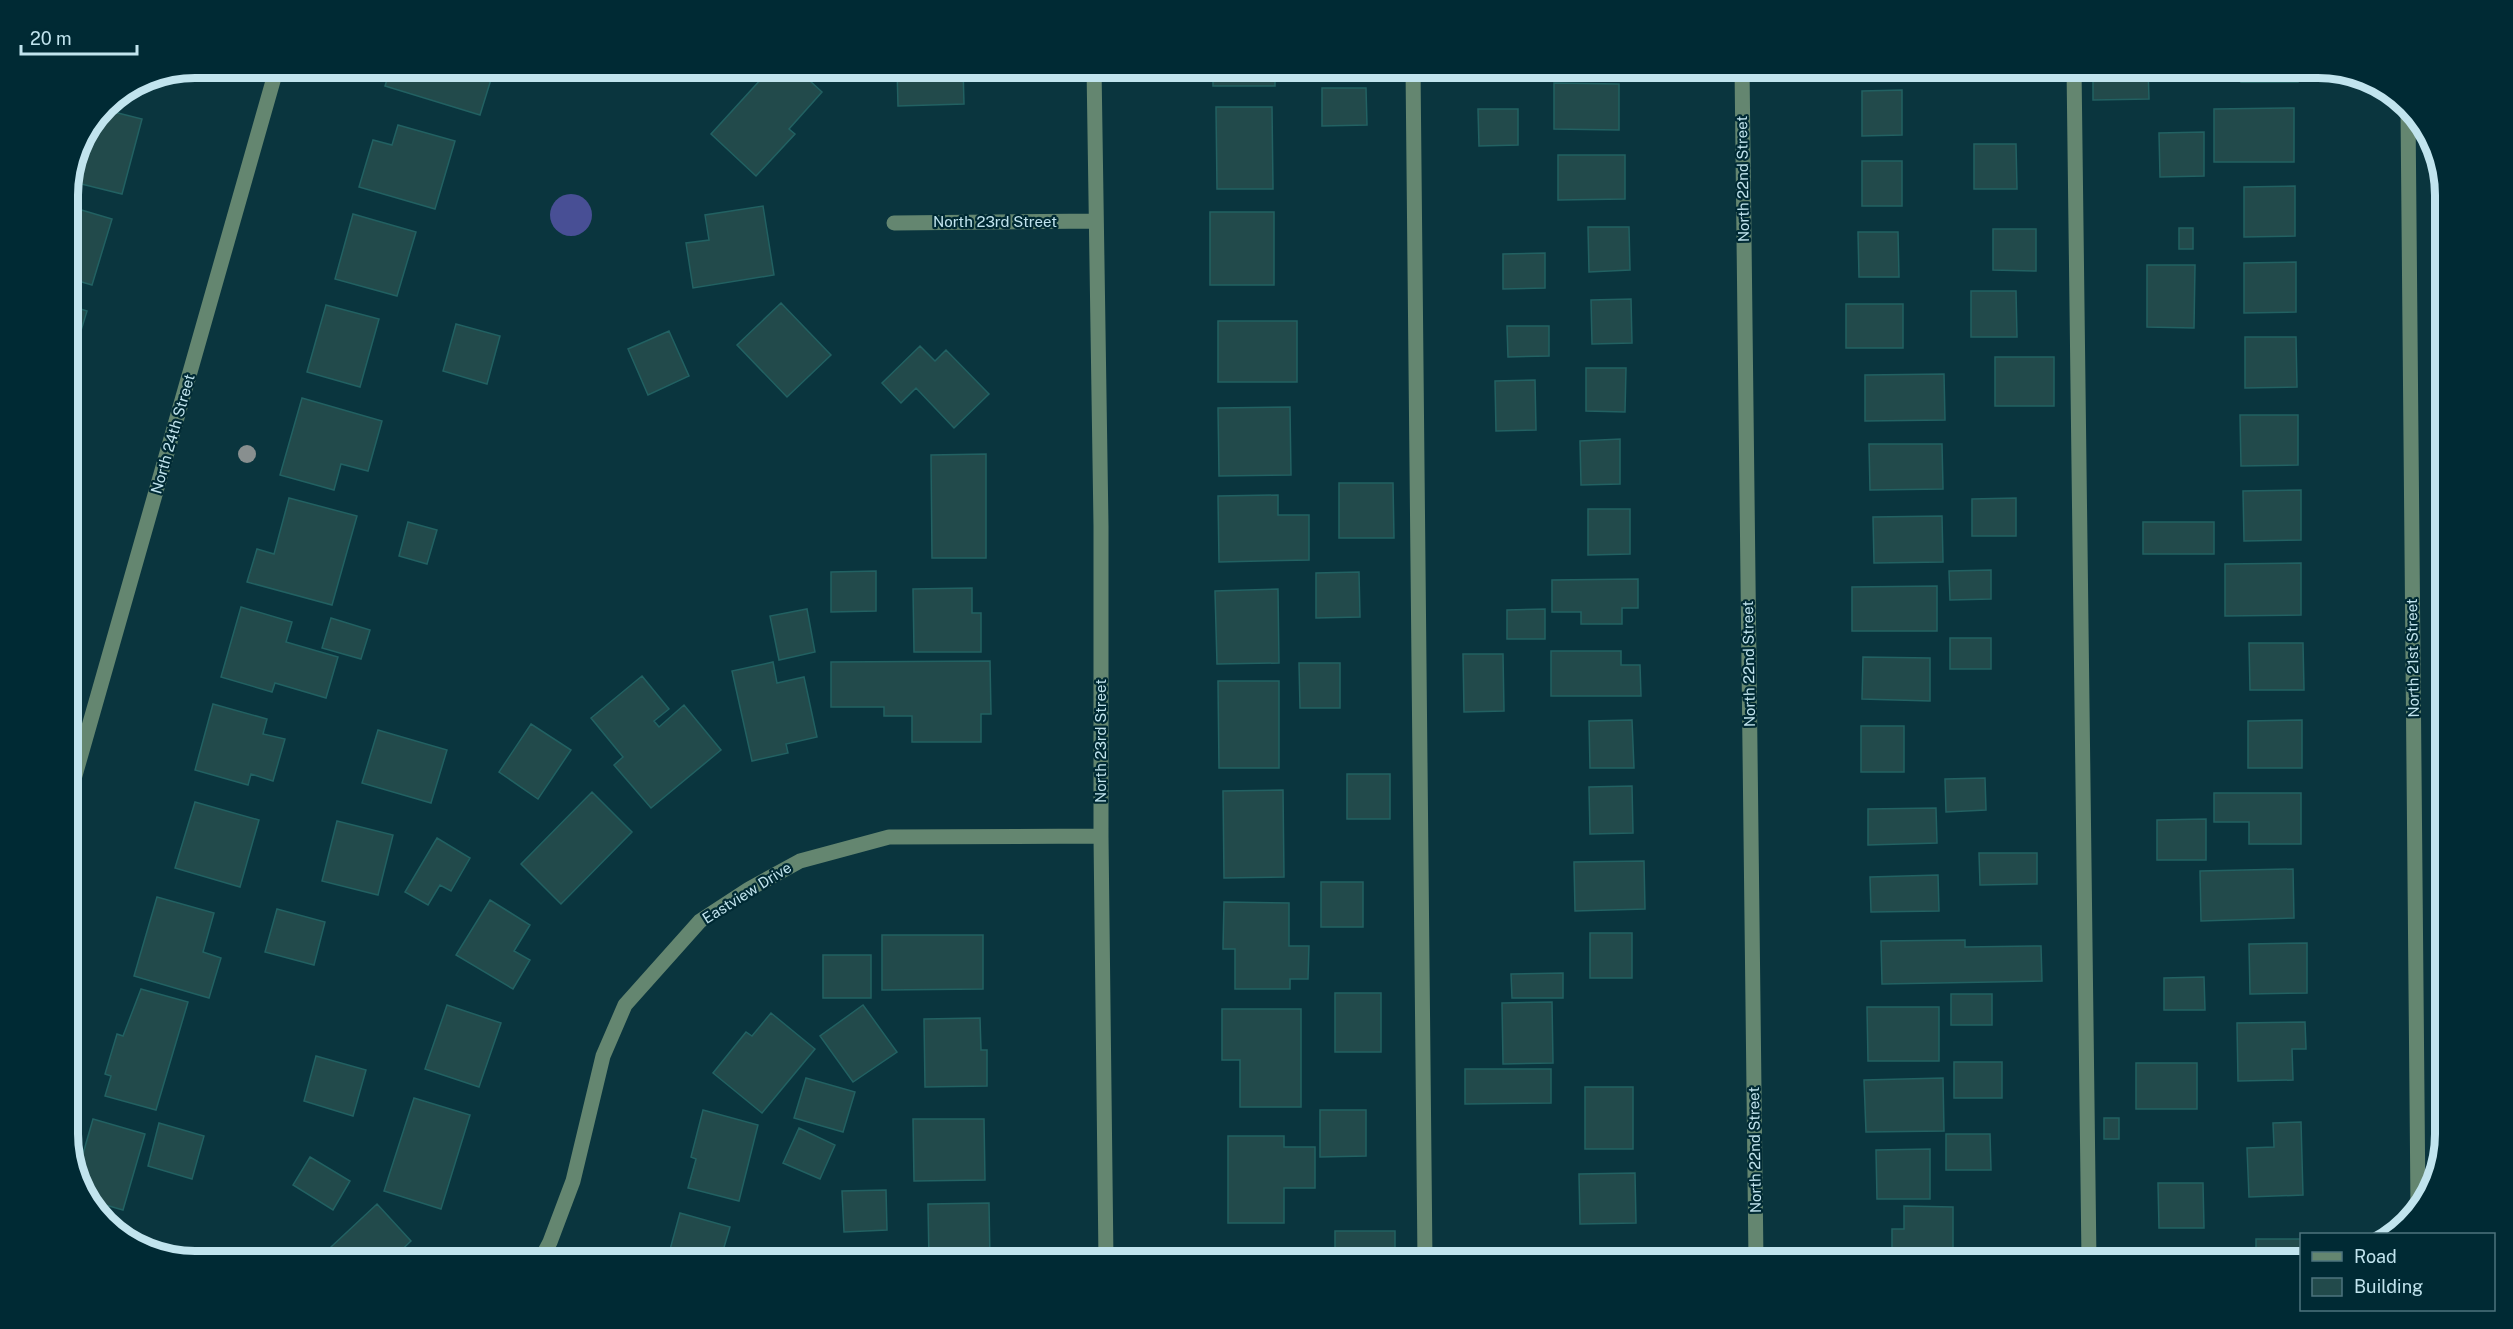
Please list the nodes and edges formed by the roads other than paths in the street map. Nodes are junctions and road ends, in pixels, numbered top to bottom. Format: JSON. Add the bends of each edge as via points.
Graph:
{"nodes":[{"id":1,"x":274,"y":78,"type":"edge"},
{"id":2,"x":1094,"y":78,"type":"edge"},
{"id":3,"x":1413,"y":78,"type":"edge"},
{"id":4,"x":1742,"y":78,"type":"edge"},
{"id":5,"x":2074,"y":78,"type":"edge"},
{"id":6,"x":2408,"y":121,"type":"edge"},
{"id":7,"x":1096,"y":222,"type":"junction"},
{"id":8,"x":894,"y":223,"type":"dead end"},
{"id":9,"x":78,"y":765,"type":"edge"},
{"id":10,"x":1101,"y":836,"type":"junction"},
{"id":11,"x":2418,"y":1194,"type":"edge"},
{"id":12,"x":546,"y":1251,"type":"edge"},
{"id":13,"x":1106,"y":1251,"type":"edge"},
{"id":14,"x":1425,"y":1251,"type":"edge"},
{"id":15,"x":1756,"y":1251,"type":"edge"},
{"id":16,"x":2089,"y":1251,"type":"edge"}],
"edges":[{"from":1,"to":9,"type":"street","name":"North 24th Street"},
{"from":2,"to":7,"type":"street","name":"North 23rd Street"},
{"from":3,"to":14,"type":"street"},
{"from":4,"to":15,"type":"street","name":"North 22nd Street"},
{"from":5,"to":16,"type":"street"},
{"from":6,"to":11,"type":"street","name":"North 21st Street"},
{"from":7,"to":8,"type":"street","name":"North 23rd Street"},
{"from":7,"to":10,"type":"street","name":"North 23rd Street"},
{"from":10,"to":12,"type":"street","name":"Eastview Drive","via":[[889,837],[800,861],[700,921],[625,1005],[603,1056],[573,1181]]},
{"from":10,"to":13,"type":"street","name":"North 23rd Street"}]}
